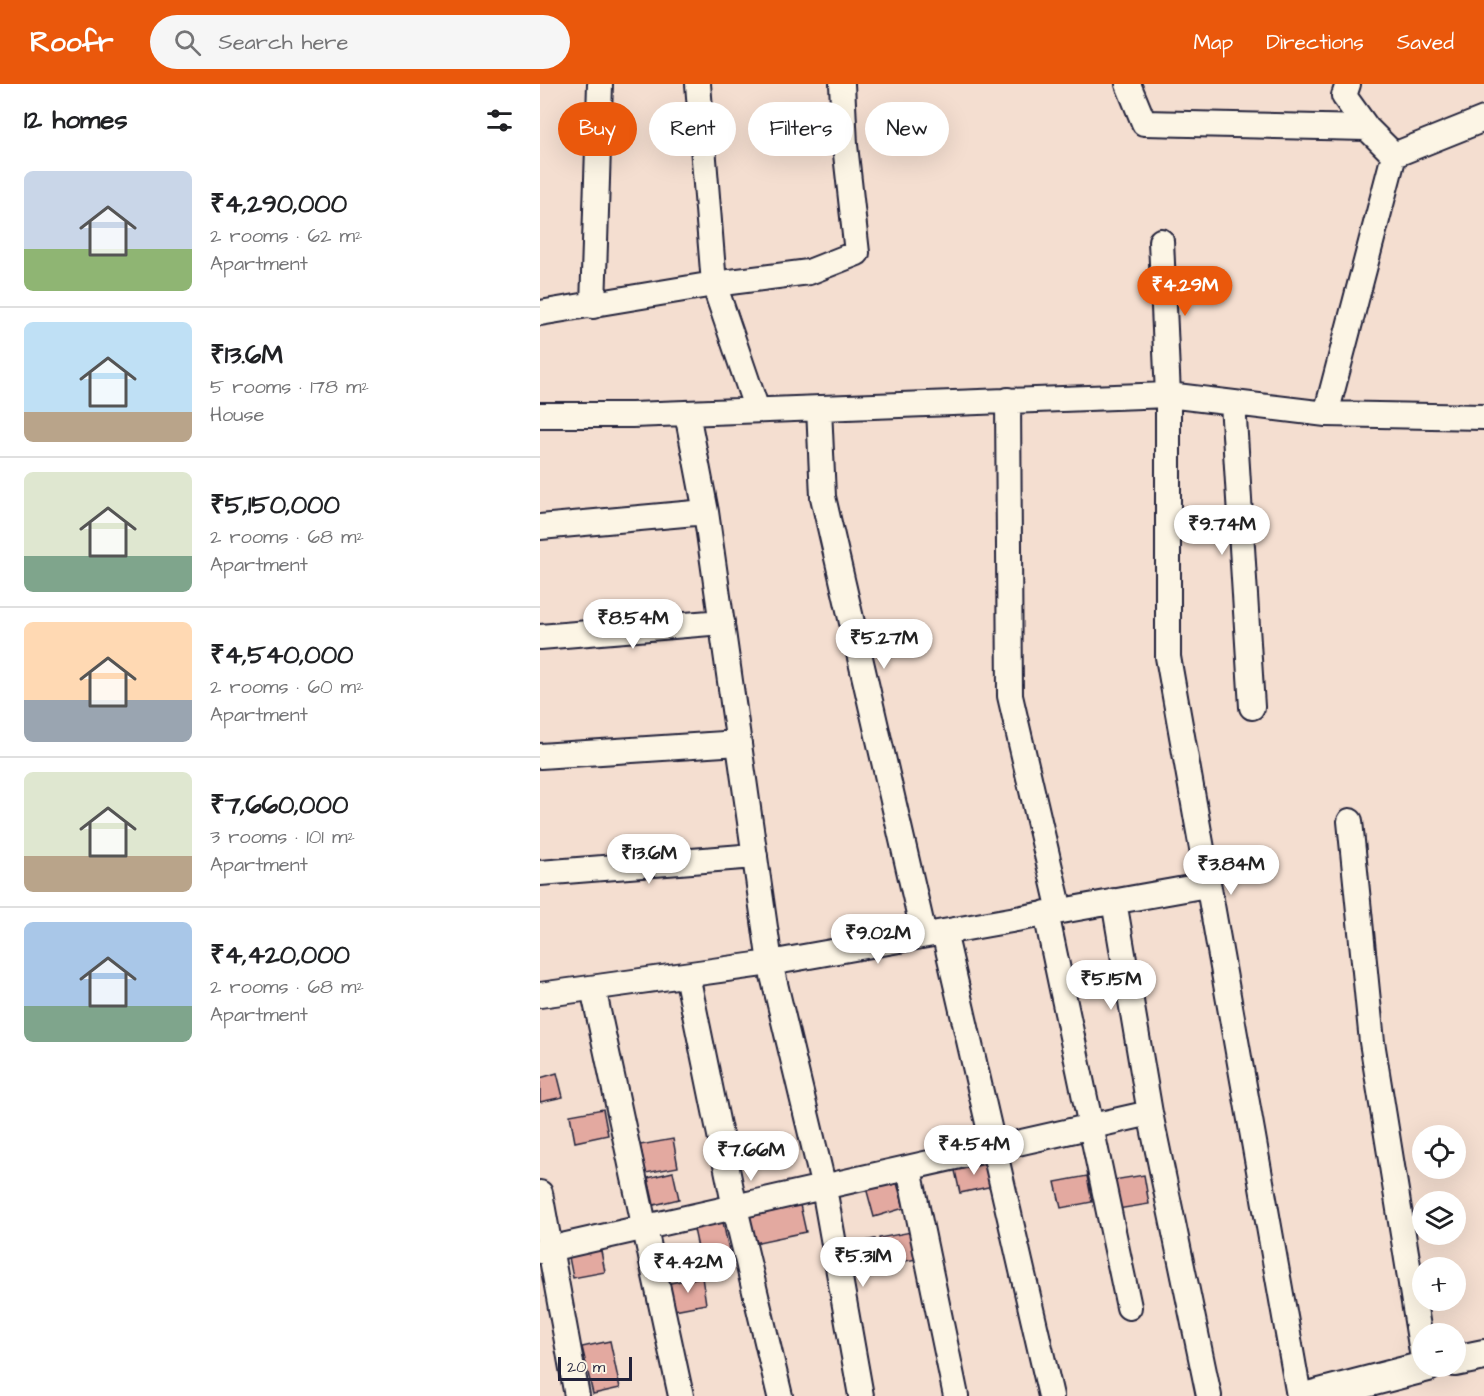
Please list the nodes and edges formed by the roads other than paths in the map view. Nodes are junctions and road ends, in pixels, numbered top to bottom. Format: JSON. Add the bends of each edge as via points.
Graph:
{"nodes":[{"id":1,"x":600,"y":84,"type":"edge"},
{"id":2,"x":698,"y":84,"type":"edge"},
{"id":3,"x":842,"y":84,"type":"edge"},
{"id":4,"x":1128,"y":84,"type":"edge"},
{"id":5,"x":1348,"y":84,"type":"edge"},
{"id":6,"x":1484,"y":119,"type":"edge"},
{"id":7,"x":1367,"y":128,"type":"junction"},
{"id":8,"x":1394,"y":155,"type":"junction"},
{"id":9,"x":1161,"y":241,"type":"dead end"},
{"id":10,"x":714,"y":284,"type":"junction"},
{"id":11,"x":593,"y":306,"type":"junction"},
{"id":12,"x":540,"y":313,"type":"edge"},
{"id":13,"x":1168,"y":395,"type":"junction"},
{"id":14,"x":1008,"y":400,"type":"junction"},
{"id":15,"x":1233,"y":403,"type":"junction"},
{"id":16,"x":819,"y":408,"type":"junction"},
{"id":17,"x":757,"y":410,"type":"junction"},
{"id":18,"x":687,"y":413,"type":"junction"},
{"id":19,"x":1326,"y":414,"type":"junction"},
{"id":20,"x":540,"y":415,"type":"edge"},
{"id":21,"x":1484,"y":417,"type":"edge"},
{"id":22,"x":706,"y":512,"type":"junction"},
{"id":23,"x":540,"y":527,"type":"edge"},
{"id":24,"x":722,"y":622,"type":"junction"},
{"id":25,"x":540,"y":637,"type":"edge"},
{"id":26,"x":1252,"y":707,"type":"dead end"},
{"id":27,"x":739,"y":743,"type":"junction"},
{"id":28,"x":540,"y":756,"type":"edge"},
{"id":29,"x":1350,"y":821,"type":"dead end"},
{"id":30,"x":755,"y":856,"type":"junction"},
{"id":31,"x":540,"y":873,"type":"edge"},
{"id":32,"x":1208,"y":885,"type":"junction"},
{"id":33,"x":1114,"y":902,"type":"junction"},
{"id":34,"x":1053,"y":912,"type":"junction"},
{"id":35,"x":934,"y":934,"type":"junction"},
{"id":36,"x":770,"y":963,"type":"junction"},
{"id":37,"x":687,"y":975,"type":"junction"},
{"id":38,"x":593,"y":988,"type":"junction"},
{"id":39,"x":540,"y":995,"type":"edge"},
{"id":40,"x":1150,"y":1113,"type":"junction"},
{"id":41,"x":1091,"y":1129,"type":"junction"},
{"id":42,"x":994,"y":1150,"type":"junction"},
{"id":43,"x":909,"y":1169,"type":"junction"},
{"id":44,"x":824,"y":1188,"type":"junction"},
{"id":45,"x":540,"y":1193,"type":"edge"},
{"id":46,"x":735,"y":1208,"type":"junction"},
{"id":47,"x":646,"y":1228,"type":"junction"},
{"id":48,"x":545,"y":1250,"type":"edge"},
{"id":49,"x":1129,"y":1307,"type":"dead end"},
{"id":50,"x":1417,"y":1323,"type":"edge"},
{"id":51,"x":1484,"y":1355,"type":"edge"},
{"id":52,"x":1466,"y":1359,"type":"edge"},
{"id":53,"x":1412,"y":1371,"type":"edge"},
{"id":54,"x":577,"y":1396,"type":"edge"},
{"id":55,"x":681,"y":1396,"type":"edge"},
{"id":56,"x":780,"y":1396,"type":"edge"},
{"id":57,"x":861,"y":1396,"type":"edge"},
{"id":58,"x":956,"y":1396,"type":"edge"},
{"id":59,"x":1051,"y":1396,"type":"edge"},
{"id":60,"x":1209,"y":1396,"type":"edge"},
{"id":61,"x":1299,"y":1396,"type":"edge"},
{"id":62,"x":1312,"y":1396,"type":"edge"}],
"edges":[{"from":1,"to":11,"type":"street"},
{"from":2,"to":10,"type":"street"},
{"from":3,"to":10,"type":"street","via":[[857,253],[809,272]]},
{"from":4,"to":7,"type":"street","via":[[1144,123]]},
{"from":5,"to":7,"type":"street","via":[[1344,96]]},
{"from":6,"to":8,"type":"street"},
{"from":7,"to":8,"type":"street"},
{"from":8,"to":19,"type":"street"},
{"from":9,"to":13,"type":"street"},
{"from":10,"to":11,"type":"street"},
{"from":10,"to":17,"type":"street"},
{"from":11,"to":12,"type":"street"},
{"from":13,"to":14,"type":"street"},
{"from":13,"to":15,"type":"street"},
{"from":13,"to":32,"type":"street","via":[[1168,657]]},
{"from":14,"to":16,"type":"street"},
{"from":14,"to":34,"type":"street","via":[[1010,696]]},
{"from":15,"to":19,"type":"street"},
{"from":15,"to":26,"type":"street"},
{"from":16,"to":17,"type":"street"},
{"from":16,"to":35,"type":"street","via":[[823,497]]},
{"from":17,"to":18,"type":"street"},
{"from":18,"to":20,"type":"street"},
{"from":18,"to":22,"type":"street"},
{"from":19,"to":21,"type":"street"},
{"from":22,"to":23,"type":"street"},
{"from":22,"to":24,"type":"street"},
{"from":24,"to":25,"type":"street"},
{"from":24,"to":27,"type":"street"},
{"from":27,"to":28,"type":"street"},
{"from":27,"to":30,"type":"street"},
{"from":29,"to":50,"type":"street","via":[[1372,1042]]},
{"from":30,"to":31,"type":"street"},
{"from":30,"to":36,"type":"street"},
{"from":32,"to":33,"type":"street"},
{"from":32,"to":61,"type":"street"},
{"from":33,"to":34,"type":"street"},
{"from":33,"to":40,"type":"street"},
{"from":34,"to":35,"type":"street"},
{"from":34,"to":41,"type":"street"},
{"from":35,"to":36,"type":"street"},
{"from":35,"to":42,"type":"street"},
{"from":36,"to":37,"type":"street"},
{"from":36,"to":44,"type":"street"},
{"from":37,"to":38,"type":"street"},
{"from":37,"to":46,"type":"street"},
{"from":38,"to":39,"type":"street"},
{"from":38,"to":47,"type":"street"},
{"from":40,"to":41,"type":"street"},
{"from":40,"to":60,"type":"street"},
{"from":41,"to":42,"type":"street"},
{"from":41,"to":49,"type":"street"},
{"from":42,"to":43,"type":"street"},
{"from":42,"to":59,"type":"street"},
{"from":43,"to":44,"type":"street"},
{"from":43,"to":58,"type":"street"},
{"from":44,"to":46,"type":"street"},
{"from":44,"to":57,"type":"street"},
{"from":45,"to":48,"type":"street"},
{"from":46,"to":47,"type":"street"},
{"from":46,"to":56,"type":"street"},
{"from":47,"to":48,"type":"street"},
{"from":47,"to":55,"type":"street"},
{"from":48,"to":54,"type":"street"},
{"from":51,"to":52,"type":"street"},
{"from":53,"to":62,"type":"street"}]}
